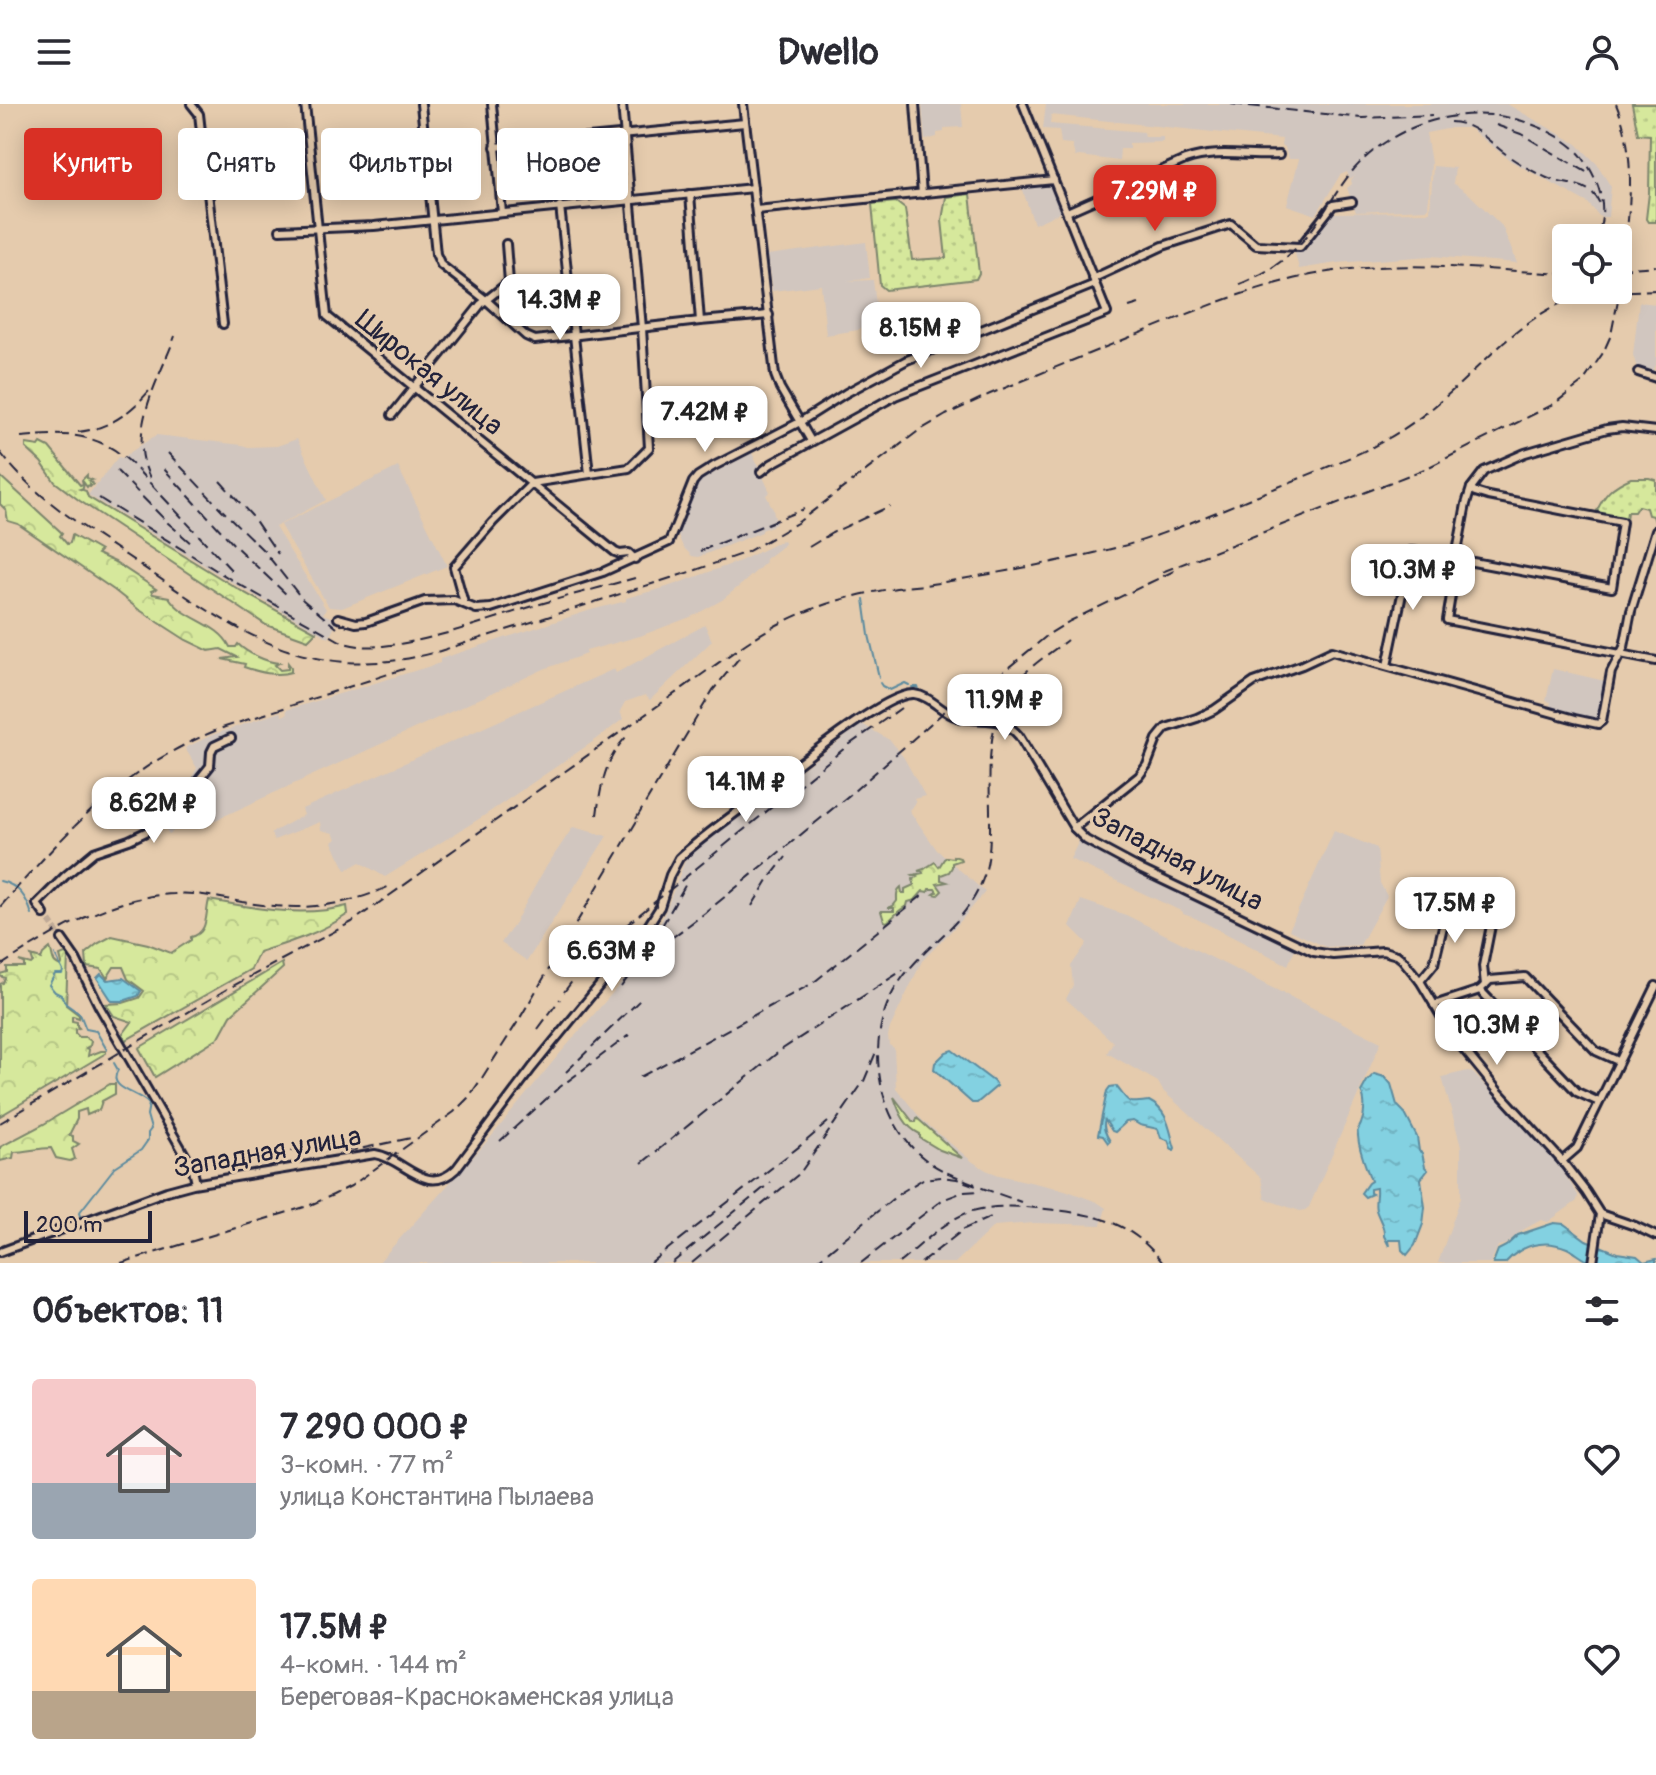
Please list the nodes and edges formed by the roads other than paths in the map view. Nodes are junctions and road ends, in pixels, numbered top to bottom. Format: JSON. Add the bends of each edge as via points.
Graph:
{"nodes":[{"id":1,"x":191,"y":104,"type":"edge"},
{"id":2,"x":304,"y":104,"type":"edge"},
{"id":3,"x":421,"y":104,"type":"edge"},
{"id":4,"x":492,"y":104,"type":"edge"},
{"id":5,"x":622,"y":104,"type":"edge"},
{"id":6,"x":743,"y":104,"type":"edge"},
{"id":7,"x":915,"y":104,"type":"edge"},
{"id":8,"x":1023,"y":104,"type":"edge"},
{"id":9,"x":745,"y":123,"type":"junction"},
{"id":10,"x":624,"y":128,"type":"edge"},
{"id":11,"x":628,"y":135,"type":"edge"},
{"id":12,"x":495,"y":147,"type":"joint"},
{"id":13,"x":1279,"y":155,"type":"dead end"},
{"id":14,"x":628,"y":178,"type":"edge"},
{"id":15,"x":1054,"y":180,"type":"junction"},
{"id":16,"x":753,"y":188,"type":"junction"},
{"id":17,"x":690,"y":194,"type":"junction"},
{"id":18,"x":922,"y":194,"type":"junction"},
{"id":19,"x":630,"y":199,"type":"junction"},
{"id":20,"x":1352,"y":202,"type":"dead end"},
{"id":21,"x":560,"y":206,"type":"junction"},
{"id":22,"x":756,"y":210,"type":"junction"},
{"id":23,"x":1067,"y":212,"type":"junction"},
{"id":24,"x":502,"y":213,"type":"junction"},
{"id":25,"x":432,"y":220,"type":"junction"},
{"id":26,"x":319,"y":229,"type":"junction"},
{"id":27,"x":280,"y":230,"type":"dead end"},
{"id":28,"x":506,"y":244,"type":"dead end"},
{"id":29,"x":1094,"y":281,"type":"junction"},
{"id":30,"x":486,"y":300,"type":"junction"},
{"id":31,"x":769,"y":315,"type":"junction"},
{"id":32,"x":700,"y":321,"type":"junction"},
{"id":33,"x":223,"y":324,"type":"dead end"},
{"id":34,"x":642,"y":328,"type":"junction"},
{"id":35,"x":574,"y":335,"type":"junction"},
{"id":36,"x":1638,"y":372,"type":"dead end"},
{"id":37,"x":1656,"y":378,"type":"edge"},
{"id":38,"x":415,"y":387,"type":"junction"},
{"id":39,"x":392,"y":415,"type":"dead end"},
{"id":40,"x":800,"y":422,"type":"junction"},
{"id":41,"x":1656,"y":431,"type":"edge"},
{"id":42,"x":811,"y":441,"type":"junction"},
{"id":43,"x":761,"y":472,"type":"dead end"},
{"id":44,"x":589,"y":474,"type":"junction"},
{"id":45,"x":532,"y":483,"type":"junction"},
{"id":46,"x":1471,"y":488,"type":"junction"},
{"id":47,"x":1656,"y":530,"type":"edge"},
{"id":48,"x":1456,"y":558,"type":"junction"},
{"id":49,"x":635,"y":559,"type":"junction"},
{"id":50,"x":464,"y":604,"type":"junction"},
{"id":51,"x":338,"y":618,"type":"dead end"},
{"id":52,"x":1621,"y":654,"type":"junction"},
{"id":53,"x":1656,"y":661,"type":"edge"},
{"id":54,"x":1387,"y":666,"type":"junction"},
{"id":55,"x":231,"y":738,"type":"dead end"},
{"id":56,"x":1074,"y":828,"type":"junction"},
{"id":57,"x":1452,"y":889,"type":"dead end"},
{"id":58,"x":1496,"y":900,"type":"dead end"},
{"id":59,"x":44,"y":914,"type":"dead end"},
{"id":60,"x":62,"y":939,"type":"tunnel mouth"},
{"id":61,"x":1420,"y":981,"type":"junction"},
{"id":62,"x":1656,"y":986,"type":"edge"},
{"id":63,"x":1482,"y":988,"type":"junction"},
{"id":64,"x":1434,"y":1005,"type":"junction"},
{"id":65,"x":1618,"y":1061,"type":"junction"},
{"id":66,"x":1599,"y":1102,"type":"junction"},
{"id":67,"x":1562,"y":1161,"type":"junction"},
{"id":68,"x":196,"y":1183,"type":"junction"},
{"id":69,"x":1600,"y":1214,"type":"junction"},
{"id":70,"x":1656,"y":1236,"type":"edge"},
{"id":71,"x":0,"y":1252,"type":"edge"},
{"id":72,"x":1593,"y":1263,"type":"edge"}],
"edges":[{"from":1,"to":33,"type":"street","via":[[199,114]]},
{"from":2,"to":26,"type":"street","name":"Широкая улица"},
{"from":3,"to":25,"type":"street"},
{"from":4,"to":12,"type":"street"},
{"from":5,"to":10,"type":"street"},
{"from":6,"to":9,"type":"street"},
{"from":7,"to":18,"type":"street"},
{"from":8,"to":15,"type":"street"},
{"from":9,"to":11,"type":"street"},
{"from":9,"to":16,"type":"street"},
{"from":12,"to":24,"type":"street"},
{"from":13,"to":23,"type":"street","via":[[1197,156]]},
{"from":14,"to":19,"type":"street"},
{"from":15,"to":18,"type":"street"},
{"from":15,"to":23,"type":"street"},
{"from":16,"to":17,"type":"street"},
{"from":16,"to":22,"type":"street"},
{"from":17,"to":19,"type":"street"},
{"from":17,"to":32,"type":"street"},
{"from":18,"to":22,"type":"street"},
{"from":19,"to":21,"type":"street"},
{"from":19,"to":34,"type":"street"},
{"from":20,"to":29,"type":"street","via":[[1333,205],[1297,248],[1256,245],[1231,224],[1163,246]]},
{"from":21,"to":24,"type":"street"},
{"from":21,"to":35,"type":"street"},
{"from":22,"to":31,"type":"street"},
{"from":23,"to":29,"type":"street"},
{"from":24,"to":25,"type":"street"},
{"from":25,"to":26,"type":"street"},
{"from":25,"to":30,"type":"street","via":[[441,265]]},
{"from":26,"to":27,"type":"street"},
{"from":26,"to":38,"type":"street","name":"Широкая улица","via":[[327,316]]},
{"from":28,"to":30,"type":"street","via":[[509,282]]},
{"from":29,"to":40,"type":"street","via":[[919,354]]},
{"from":29,"to":42,"type":"street","via":[[1107,313],[895,396]]},
{"from":30,"to":35,"type":"street","via":[[535,340]]},
{"from":30,"to":38,"type":"street"},
{"from":31,"to":32,"type":"street"},
{"from":31,"to":40,"type":"street","via":[[776,379]]},
{"from":32,"to":34,"type":"street"},
{"from":34,"to":35,"type":"street"},
{"from":34,"to":44,"type":"street","via":[[649,450],[631,467]]},
{"from":35,"to":44,"type":"street"},
{"from":36,"to":37,"type":"street"},
{"from":38,"to":39,"type":"street"},
{"from":38,"to":45,"type":"street","name":"Широкая улица"},
{"from":40,"to":42,"type":"street"},
{"from":40,"to":49,"type":"street","via":[[698,476],[670,541]]},
{"from":41,"to":46,"type":"street","via":[[1617,428],[1565,440],[1488,468]]},
{"from":42,"to":43,"type":"street"},
{"from":44,"to":45,"type":"street"},
{"from":45,"to":49,"type":"street","name":"Широкая улица","via":[[615,552]]},
{"from":45,"to":50,"type":"street","via":[[454,567]]},
{"from":46,"to":48,"type":"street"},
{"from":46,"to":48,"type":"street","via":[[1488,496],[1622,522],[1612,588]]},
{"from":47,"to":52,"type":"street"},
{"from":48,"to":52,"type":"street","via":[[1447,620]]},
{"from":48,"to":54,"type":"street","via":[[1411,551]]},
{"from":49,"to":50,"type":"street","via":[[499,606],[476,609]]},
{"from":50,"to":51,"type":"street","via":[[425,601],[361,623]]},
{"from":52,"to":53,"type":"street"},
{"from":52,"to":54,"type":"street","via":[[1598,724]]},
{"from":54,"to":56,"type":"street","via":[[1332,651],[1254,682],[1214,710],[1166,728],[1139,776]]},
{"from":55,"to":59,"type":"street","via":[[214,746],[210,766],[150,830],[94,852],[65,876],[37,904]]},
{"from":56,"to":61,"type":"street","name":"Западная улица","via":[[1142,870],[1303,947],[1333,955],[1390,952]]},
{"from":56,"to":68,"type":"street","name":"Западная улица","via":[[1010,726],[956,717],[919,695],[902,697],[841,732],[679,858],[648,926],[449,1175],[426,1178],[375,1154]]},
{"from":57,"to":61,"type":"street","via":[[1436,957]]},
{"from":58,"to":63,"type":"street"},
{"from":60,"to":68,"type":"street","via":[[188,1160]]},
{"from":61,"to":64,"type":"street","name":"Западная улица"},
{"from":62,"to":65,"type":"street"},
{"from":63,"to":64,"type":"street"},
{"from":63,"to":65,"type":"street","via":[[1490,980],[1525,977],[1596,1051]]},
{"from":63,"to":66,"type":"street","via":[[1577,1092]]},
{"from":64,"to":67,"type":"street","name":"Западная улица","via":[[1474,1064]]},
{"from":65,"to":66,"type":"street"},
{"from":66,"to":67,"type":"street","via":[[1577,1148]]},
{"from":67,"to":69,"type":"street","name":"Западная улица"},
{"from":68,"to":71,"type":"street","name":"Западная улица"},
{"from":69,"to":70,"type":"street"},
{"from":69,"to":72,"type":"street"}]}
